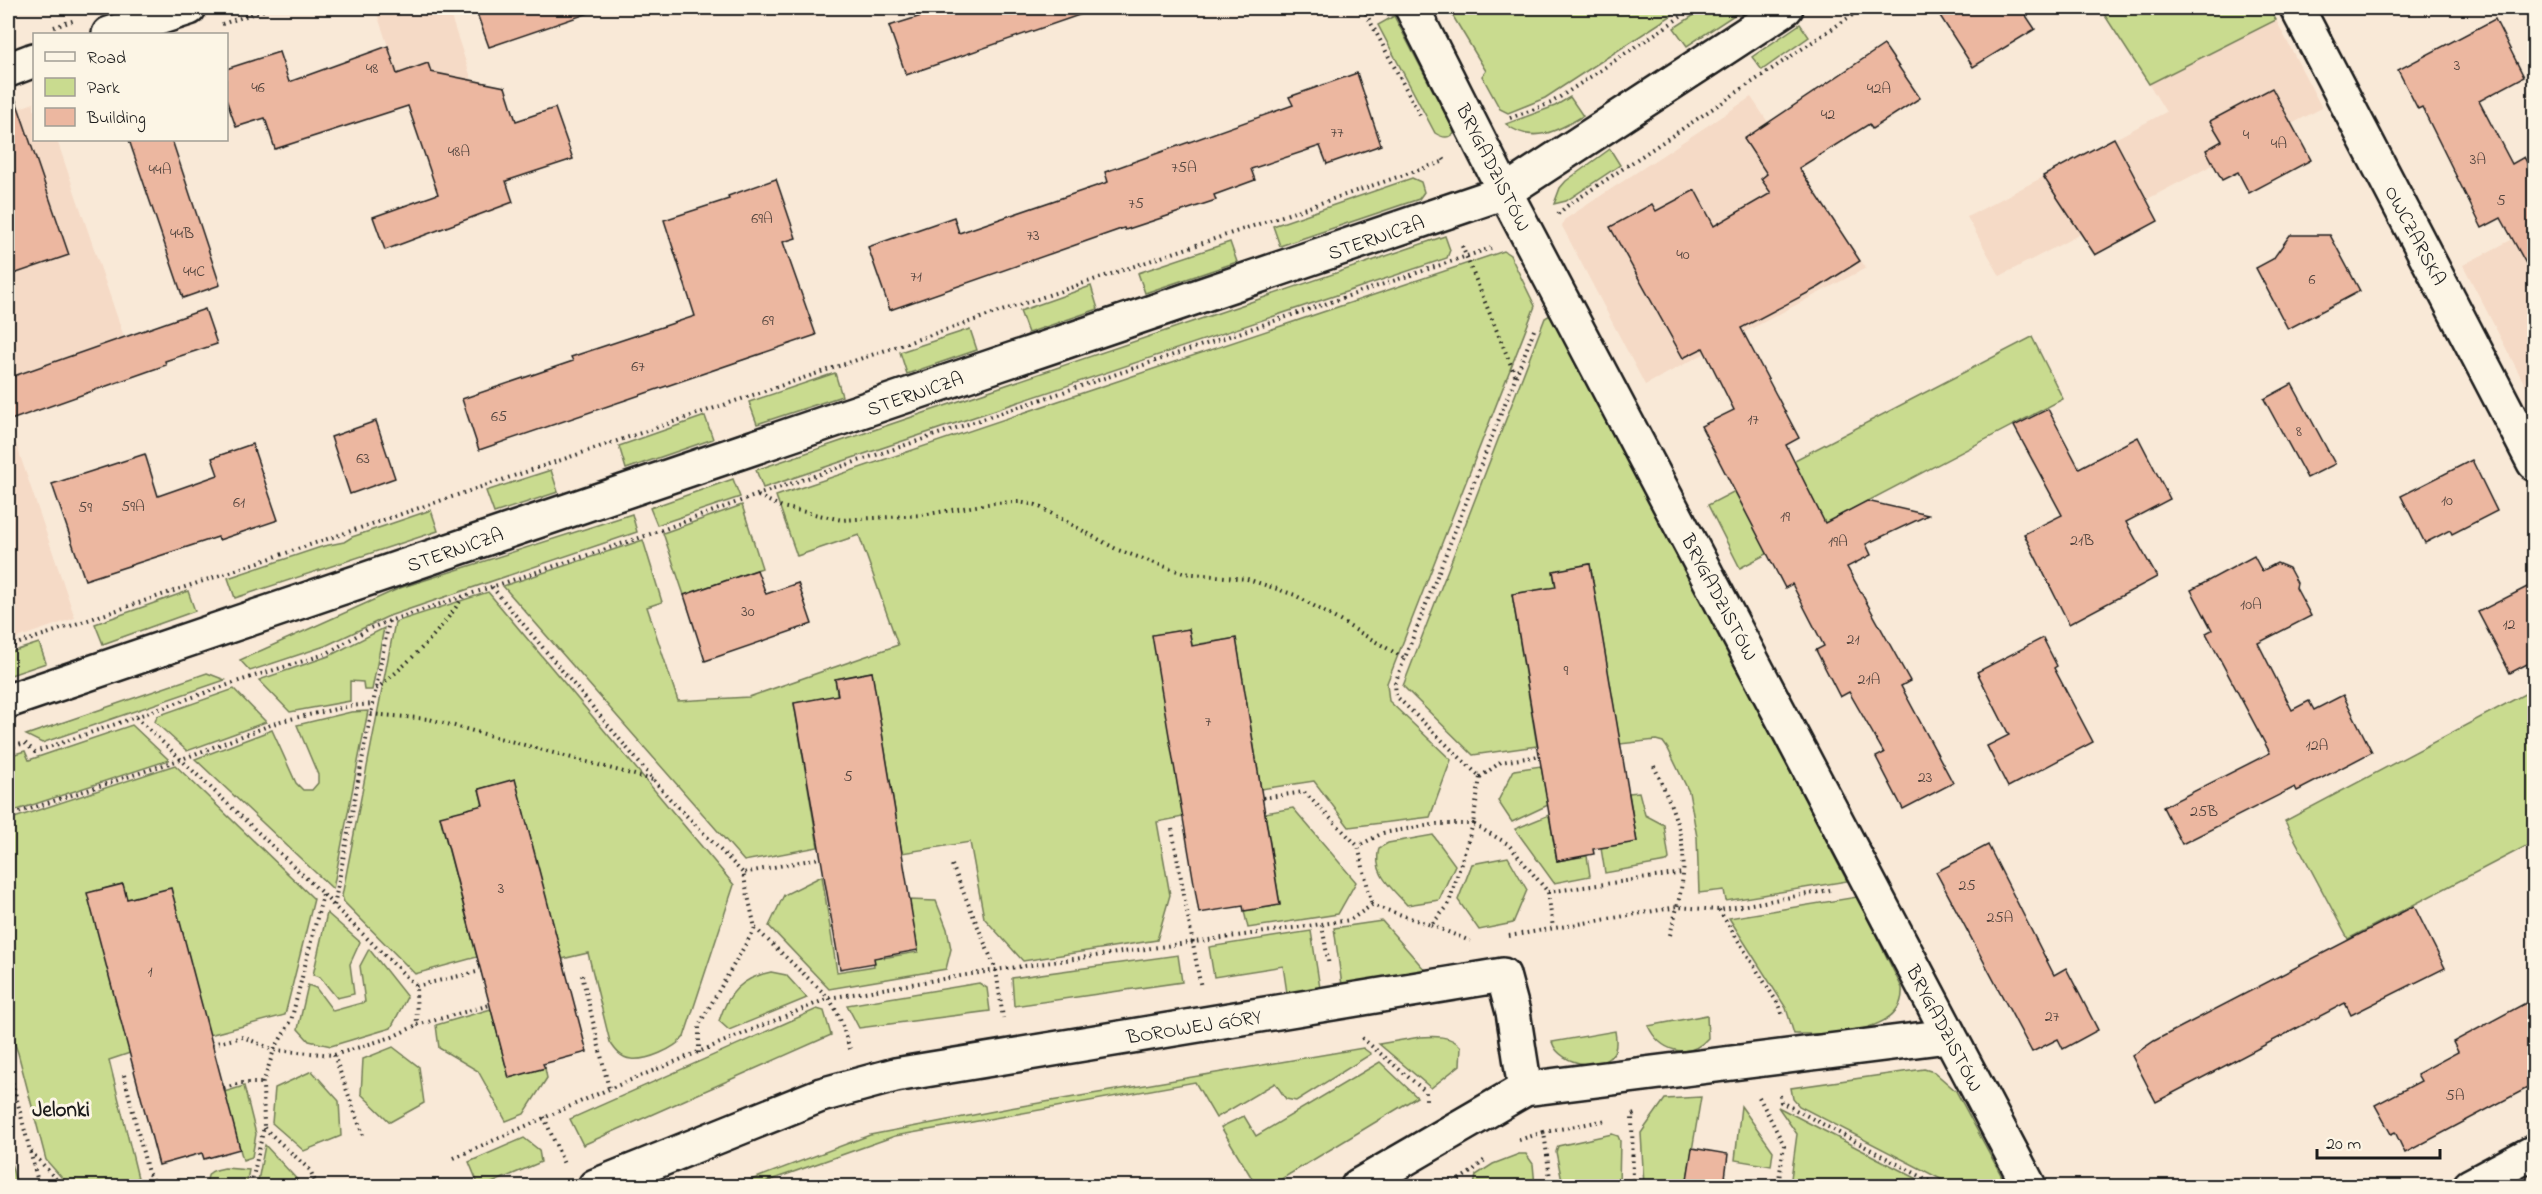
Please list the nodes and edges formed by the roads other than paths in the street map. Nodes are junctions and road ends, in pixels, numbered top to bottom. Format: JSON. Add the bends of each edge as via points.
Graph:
{"nodes":[{"id":1,"x":189,"y":8,"type":"edge"},
{"id":2,"x":1412,"y":8,"type":"edge"},
{"id":3,"x":1786,"y":8,"type":"edge"},
{"id":4,"x":2297,"y":8,"type":"edge"},
{"id":5,"x":112,"y":33,"type":"edge"},
{"id":6,"x":33,"y":60,"type":"edge"},
{"id":7,"x":8,"y":70,"type":"edge"},
{"id":8,"x":1505,"y":192,"type":"junction"},
{"id":9,"x":2535,"y":462,"type":"edge"},
{"id":10,"x":8,"y":701,"type":"edge"},
{"id":11,"x":1948,"y":1036,"type":"junction"},
{"id":12,"x":1526,"y":1089,"type":"junction"},
{"id":13,"x":2535,"y":1152,"type":"edge"},
{"id":14,"x":595,"y":1186,"type":"edge"},
{"id":15,"x":1358,"y":1186,"type":"edge"},
{"id":16,"x":2029,"y":1186,"type":"edge"},
{"id":17,"x":2470,"y":1186,"type":"edge"}],
"edges":[{"from":1,"to":5,"type":"street"},
{"from":2,"to":8,"type":"street","name":"BRYGADZISTÓW"},
{"from":3,"to":8,"type":"street","name":"STERNICZA"},
{"from":4,"to":9,"type":"street","name":"OWCZARSKA"},
{"from":6,"to":7,"type":"street"},
{"from":8,"to":10,"type":"street","name":"STERNICZA"},
{"from":8,"to":11,"type":"street","name":"BRYGADZISTÓW"},
{"from":11,"to":12,"type":"street"},
{"from":11,"to":16,"type":"street","name":"BRYGADZISTÓW"},
{"from":12,"to":14,"type":"street","name":"BOROWEJ GÓRY","via":[[1503,975],[895,1075],[821,1095]]},
{"from":12,"to":15,"type":"street"},
{"from":13,"to":17,"type":"street"}]}
